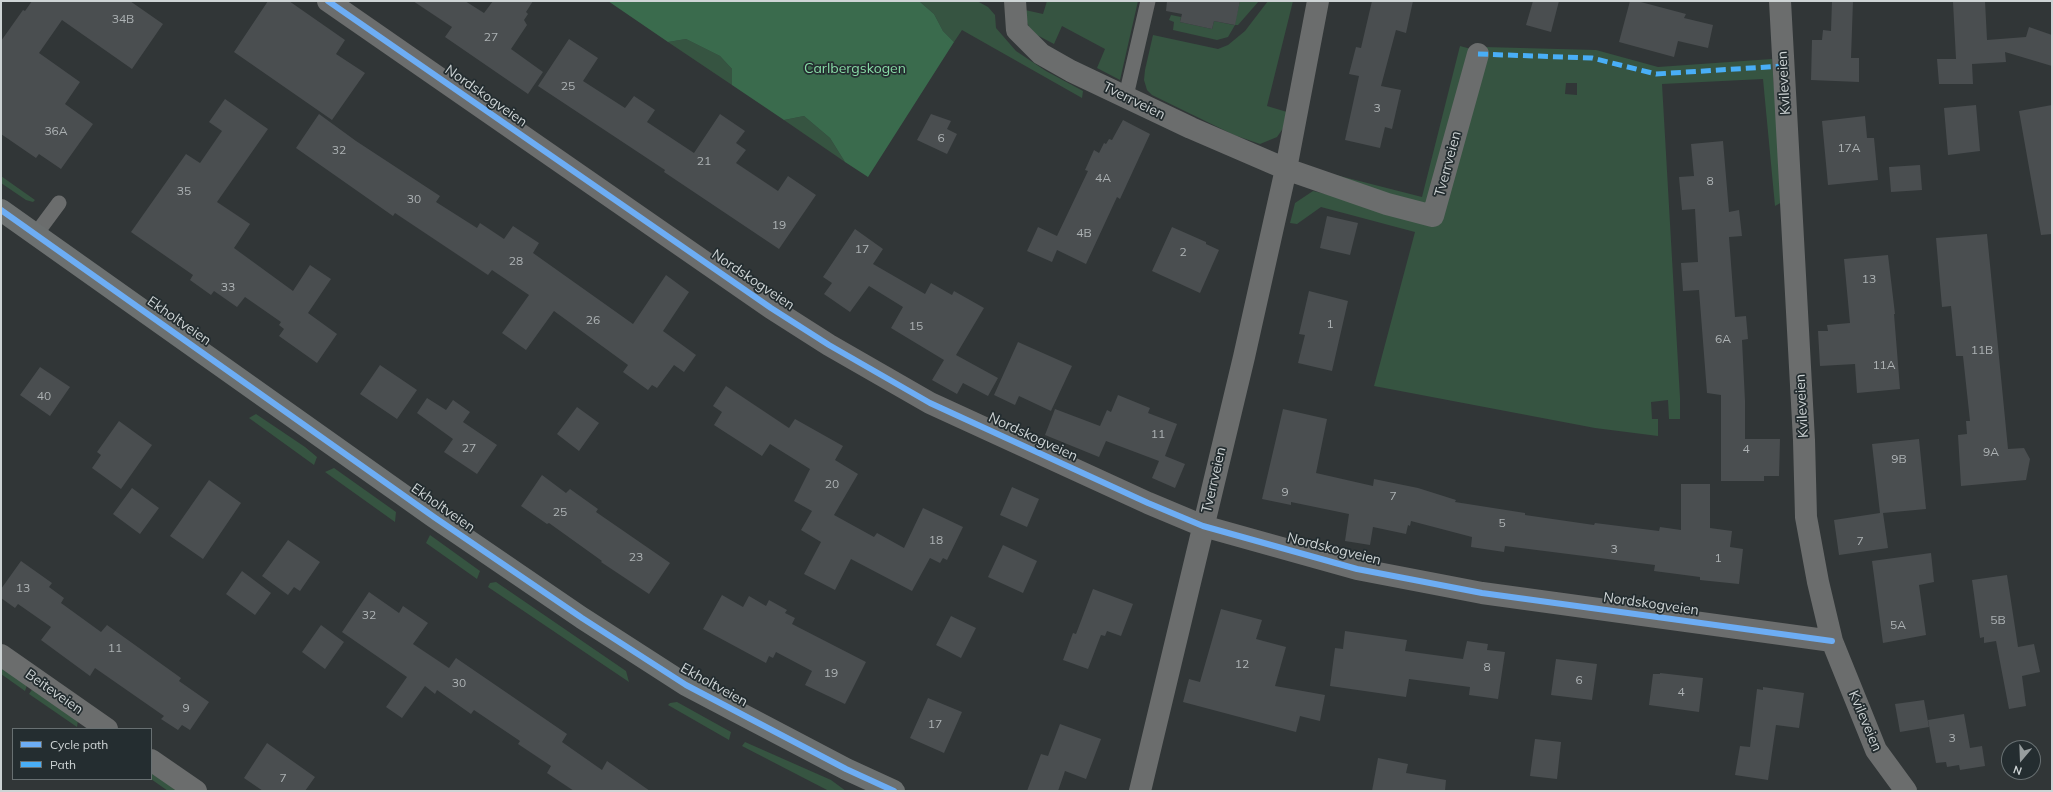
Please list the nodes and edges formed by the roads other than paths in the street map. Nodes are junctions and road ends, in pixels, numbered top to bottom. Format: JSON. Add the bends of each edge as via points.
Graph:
{"nodes":[{"id":1,"x":328,"y":1,"type":"edge"},
{"id":2,"x":1148,"y":1,"type":"edge"},
{"id":3,"x":1318,"y":1,"type":"edge"},
{"id":4,"x":1780,"y":1,"type":"edge"},
{"id":5,"x":1012,"y":2,"type":"edge"},
{"id":6,"x":1478,"y":54,"type":"dead end"},
{"id":7,"x":1126,"y":96,"type":"junction"},
{"id":8,"x":1286,"y":169,"type":"junction"},
{"id":9,"x":59,"y":203,"type":"dead end"},
{"id":10,"x":1,"y":210,"type":"edge"},
{"id":11,"x":36,"y":234,"type":"junction"},
{"id":12,"x":1203,"y":526,"type":"junction"},
{"id":13,"x":1832,"y":640,"type":"junction"},
{"id":14,"x":1,"y":655,"type":"edge"},
{"id":15,"x":106,"y":728,"type":"edge"},
{"id":16,"x":152,"y":761,"type":"edge"},
{"id":17,"x":196,"y":791,"type":"edge"},
{"id":18,"x":894,"y":791,"type":"edge"},
{"id":19,"x":1140,"y":791,"type":"edge"},
{"id":20,"x":1906,"y":791,"type":"edge"}],
"edges":[{"from":1,"to":12,"type":"street","name":"Nordskogveien","via":[[771,308],[829,345],[930,403]]},
{"from":2,"to":7,"type":"lane"},
{"from":3,"to":8,"type":"street","name":"Tverrveien"},
{"from":4,"to":13,"type":"street","name":"Kvileveien","via":[[1806,517]]},
{"from":5,"to":7,"type":"street","name":"Tverrveien","via":[[1017,30],[1040,54]]},
{"from":6,"to":8,"type":"street","name":"Tverrveien","via":[[1433,216],[1386,204]]},
{"from":7,"to":8,"type":"street","name":"Tverrveien","via":[[1191,128]]},
{"from":8,"to":12,"type":"street","name":"Tverrveien"},
{"from":9,"to":11,"type":"lane"},
{"from":10,"to":11,"type":"street","name":"Ekholtveien"},
{"from":11,"to":18,"type":"street","name":"Ekholtveien","via":[[434,517],[582,618],[686,684],[846,769]]},
{"from":12,"to":13,"type":"street","name":"Nordskogveien","via":[[1357,569],[1482,593]]},
{"from":12,"to":19,"type":"street","name":"Tverrveien"},
{"from":13,"to":20,"type":"street","name":"Kvileveien","via":[[1876,750]]},
{"from":14,"to":15,"type":"street","name":"Beiteveien"},
{"from":16,"to":17,"type":"street"}]}
